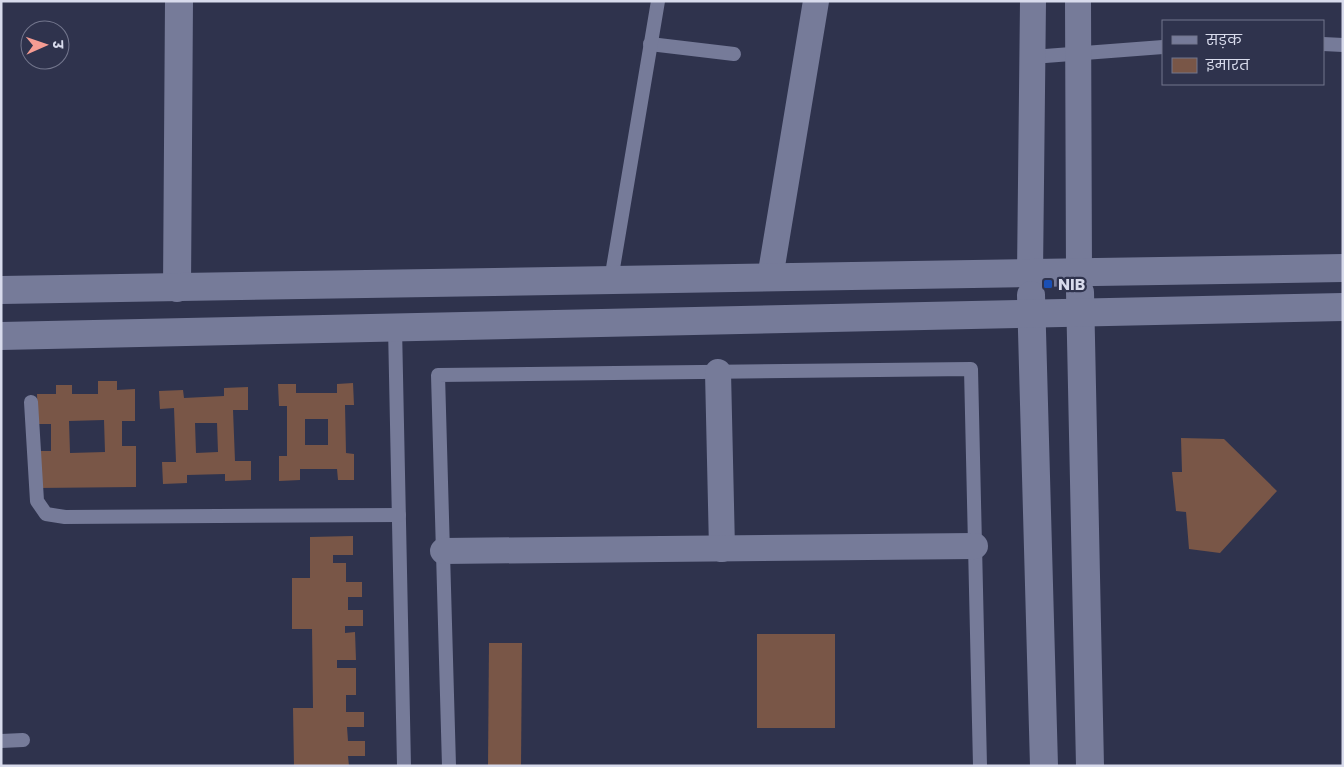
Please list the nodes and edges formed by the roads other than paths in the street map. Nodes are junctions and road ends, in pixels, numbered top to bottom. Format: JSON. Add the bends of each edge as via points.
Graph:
{"nodes":[{"id":1,"x":179,"y":1,"type":"edge"},
{"id":2,"x":658,"y":1,"type":"edge"},
{"id":3,"x":816,"y":1,"type":"edge"},
{"id":4,"x":1033,"y":1,"type":"edge"},
{"id":5,"x":1078,"y":1,"type":"edge"},
{"id":6,"x":650,"y":44,"type":"junction"},
{"id":7,"x":1324,"y":44,"type":"edge"},
{"id":8,"x":1343,"y":45,"type":"edge"},
{"id":9,"x":1162,"y":47,"type":"edge"},
{"id":10,"x":734,"y":54,"type":"dead end"},
{"id":11,"x":1079,"y":54,"type":"junction"},
{"id":12,"x":1032,"y":57,"type":"junction"},
{"id":13,"x":1343,"y":268,"type":"edge"},
{"id":14,"x":1079,"y":273,"type":"junction"},
{"id":15,"x":1030,"y":274,"type":"junction"},
{"id":16,"x":770,"y":278,"type":"junction"},
{"id":17,"x":611,"y":280,"type":"junction"},
{"id":18,"x":177,"y":288,"type":"junction"},
{"id":19,"x":1,"y":290,"type":"edge"},
{"id":20,"x":1343,"y":307,"type":"edge"},
{"id":21,"x":1080,"y":311,"type":"junction"},
{"id":22,"x":1032,"y":312,"type":"junction"},
{"id":23,"x":395,"y":327,"type":"junction"},
{"id":24,"x":1,"y":336,"type":"edge"},
{"id":25,"x":718,"y":372,"type":"junction"},
{"id":26,"x":30,"y":402,"type":"dead end"},
{"id":27,"x":399,"y":515,"type":"junction"},
{"id":28,"x":975,"y":546,"type":"junction"},
{"id":29,"x":722,"y":549,"type":"junction"},
{"id":30,"x":443,"y":551,"type":"junction"},
{"id":31,"x":23,"y":740,"type":"dead end"},
{"id":32,"x":1,"y":742,"type":"edge"},
{"id":33,"x":404,"y":766,"type":"edge"},
{"id":34,"x":449,"y":766,"type":"edge"},
{"id":35,"x":980,"y":766,"type":"edge"},
{"id":36,"x":1044,"y":766,"type":"edge"},
{"id":37,"x":1090,"y":766,"type":"edge"}],
"edges":[{"from":1,"to":18,"type":"street"},
{"from":2,"to":6,"type":"lane"},
{"from":3,"to":16,"type":"street"},
{"from":4,"to":12,"type":"street"},
{"from":5,"to":11,"type":"street"},
{"from":6,"to":10,"type":"lane"},
{"from":6,"to":17,"type":"lane"},
{"from":7,"to":8,"type":"lane"},
{"from":9,"to":11,"type":"lane"},
{"from":11,"to":12,"type":"lane"},
{"from":11,"to":14,"type":"street"},
{"from":12,"to":15,"type":"street"},
{"from":13,"to":14,"type":"street"},
{"from":14,"to":15,"type":"street"},
{"from":14,"to":21,"type":"street"},
{"from":15,"to":16,"type":"street"},
{"from":15,"to":22,"type":"street"},
{"from":16,"to":17,"type":"street"},
{"from":17,"to":18,"type":"street"},
{"from":18,"to":19,"type":"street"},
{"from":20,"to":21,"type":"street"},
{"from":21,"to":22,"type":"street"},
{"from":21,"to":37,"type":"street"},
{"from":22,"to":23,"type":"street"},
{"from":22,"to":36,"type":"street"},
{"from":23,"to":24,"type":"street"},
{"from":23,"to":27,"type":"lane"},
{"from":25,"to":28,"type":"lane","via":[[971,369]]},
{"from":25,"to":29,"type":"street"},
{"from":25,"to":30,"type":"lane","via":[[438,375]]},
{"from":26,"to":27,"type":"lane","via":[[38,501],[46,514],[65,517]]},
{"from":27,"to":33,"type":"lane"},
{"from":28,"to":29,"type":"street"},
{"from":28,"to":35,"type":"lane"},
{"from":29,"to":30,"type":"street"},
{"from":30,"to":34,"type":"lane"},
{"from":31,"to":32,"type":"lane"}]}
